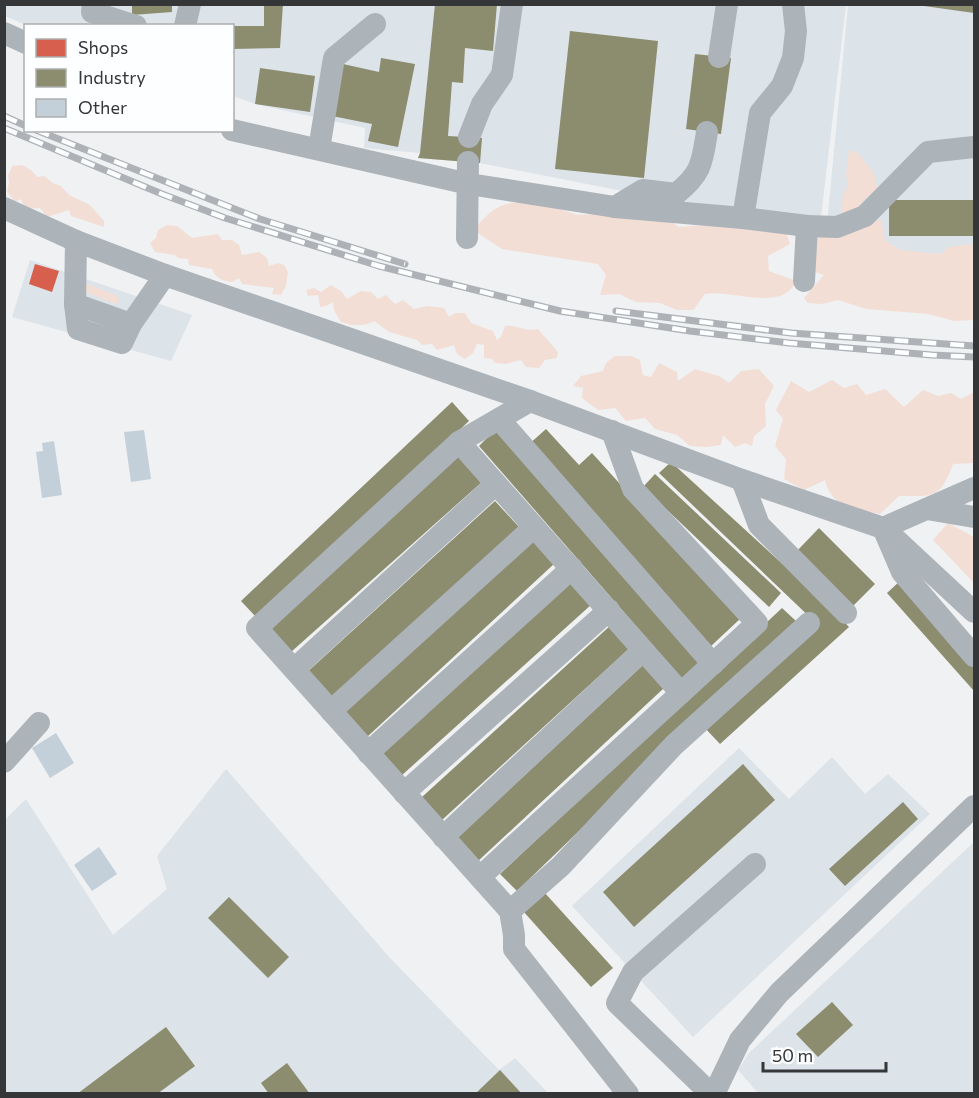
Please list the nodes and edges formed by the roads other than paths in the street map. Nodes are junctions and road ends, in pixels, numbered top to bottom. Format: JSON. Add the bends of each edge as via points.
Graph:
{"nodes":[{"id":1,"x":93,"y":4,"type":"edge"},
{"id":2,"x":190,"y":4,"type":"edge"},
{"id":3,"x":512,"y":4,"type":"edge"},
{"id":4,"x":727,"y":4,"type":"edge"},
{"id":5,"x":793,"y":4,"type":"edge"},
{"id":6,"x":130,"y":24,"type":"edge"},
{"id":7,"x":185,"y":24,"type":"edge"},
{"id":8,"x":375,"y":24,"type":"dead end"},
{"id":9,"x":4,"y":33,"type":"edge"},
{"id":10,"x":24,"y":42,"type":"edge"},
{"id":11,"x":719,"y":57,"type":"dead end"},
{"id":12,"x":234,"y":130,"type":"edge"},
{"id":13,"x":707,"y":132,"type":"dead end"},
{"id":14,"x":470,"y":137,"type":"dead end"},
{"id":15,"x":975,"y":147,"type":"edge"},
{"id":16,"x":319,"y":149,"type":"junction"},
{"id":17,"x":469,"y":173,"type":"junction"},
{"id":18,"x":615,"y":207,"type":"junction"},
{"id":19,"x":4,"y":208,"type":"edge"},
{"id":20,"x":743,"y":218,"type":"junction"},
{"id":21,"x":807,"y":226,"type":"junction"},
{"id":22,"x":466,"y":238,"type":"dead end"},
{"id":23,"x":76,"y":241,"type":"junction"},
{"id":24,"x":165,"y":275,"type":"junction"},
{"id":25,"x":804,"y":281,"type":"dead end"},
{"id":26,"x":530,"y":401,"type":"junction"},
{"id":27,"x":499,"y":419,"type":"junction"},
{"id":28,"x":612,"y":431,"type":"junction"},
{"id":29,"x":459,"y":442,"type":"junction"},
{"id":30,"x":742,"y":480,"type":"junction"},
{"id":31,"x":496,"y":484,"type":"junction"},
{"id":32,"x":975,"y":488,"type":"edge"},
{"id":33,"x":927,"y":509,"type":"junction"},
{"id":34,"x":975,"y":517,"type":"edge"},
{"id":35,"x":534,"y":527,"type":"junction"},
{"id":36,"x":883,"y":528,"type":"junction"},
{"id":37,"x":572,"y":568,"type":"junction"},
{"id":38,"x":609,"y":610,"type":"junction"},
{"id":39,"x":975,"y":612,"type":"edge"},
{"id":40,"x":846,"y":613,"type":"dead end"},
{"id":41,"x":810,"y":623,"type":"dead end"},
{"id":42,"x":642,"y":651,"type":"junction"},
{"id":43,"x":975,"y":656,"type":"edge"},
{"id":44,"x":713,"y":664,"type":"junction"},
{"id":45,"x":294,"y":669,"type":"junction"},
{"id":46,"x":681,"y":693,"type":"junction"},
{"id":47,"x":331,"y":711,"type":"junction"},
{"id":48,"x":39,"y":723,"type":"dead end"},
{"id":49,"x":368,"y":753,"type":"junction"},
{"id":50,"x":4,"y":762,"type":"edge"},
{"id":51,"x":404,"y":793,"type":"junction"},
{"id":52,"x":975,"y":806,"type":"edge"},
{"id":53,"x":443,"y":837,"type":"junction"},
{"id":54,"x":755,"y":864,"type":"dead end"},
{"id":55,"x":480,"y":877,"type":"junction"},
{"id":56,"x":510,"y":911,"type":"junction"},
{"id":57,"x":628,"y":1094,"type":"edge"},
{"id":58,"x":712,"y":1094,"type":"edge"}],
"edges":[{"from":1,"to":6,"type":"street","via":[[92,12]]},
{"from":2,"to":7,"type":"street"},
{"from":3,"to":14,"type":"street","via":[[502,75],[482,104]]},
{"from":4,"to":11,"type":"street"},
{"from":5,"to":20,"type":"street","via":[[793,58],[782,86],[760,113]]},
{"from":8,"to":16,"type":"street","via":[[334,58]]},
{"from":9,"to":10,"type":"street"},
{"from":12,"to":16,"type":"street"},
{"from":13,"to":18,"type":"street","via":[[702,164],[692,181],[676,194],[643,190]]},
{"from":15,"to":21,"type":"street","via":[[928,152],[865,216],[837,227]]},
{"from":16,"to":17,"type":"street"},
{"from":17,"to":18,"type":"street"},
{"from":17,"to":22,"type":"street"},
{"from":18,"to":20,"type":"street"},
{"from":19,"to":23,"type":"street"},
{"from":20,"to":21,"type":"street"},
{"from":21,"to":25,"type":"street"},
{"from":23,"to":24,"type":"street"},
{"from":23,"to":24,"type":"street","via":[[75,304],[131,324]]},
{"from":24,"to":26,"type":"street"},
{"from":26,"to":27,"type":"street"},
{"from":26,"to":28,"type":"street"},
{"from":27,"to":29,"type":"street"},
{"from":27,"to":44,"type":"street"},
{"from":28,"to":30,"type":"street"},
{"from":28,"to":44,"type":"street","via":[[633,489],[757,623]]},
{"from":29,"to":31,"type":"street"},
{"from":29,"to":45,"type":"street","via":[[257,628]]},
{"from":30,"to":36,"type":"street"},
{"from":30,"to":40,"type":"street","via":[[759,525]]},
{"from":31,"to":35,"type":"street"},
{"from":31,"to":45,"type":"street"},
{"from":32,"to":33,"type":"street"},
{"from":33,"to":34,"type":"street"},
{"from":33,"to":36,"type":"street"},
{"from":35,"to":37,"type":"street"},
{"from":35,"to":47,"type":"street"},
{"from":36,"to":39,"type":"street"},
{"from":36,"to":43,"type":"street","via":[[902,572]]},
{"from":37,"to":38,"type":"street"},
{"from":37,"to":49,"type":"street"},
{"from":38,"to":42,"type":"street"},
{"from":38,"to":51,"type":"street"},
{"from":41,"to":56,"type":"street","via":[[674,746],[561,866]]},
{"from":42,"to":46,"type":"street"},
{"from":42,"to":53,"type":"street"},
{"from":44,"to":46,"type":"street"},
{"from":45,"to":47,"type":"street"},
{"from":46,"to":55,"type":"street"},
{"from":47,"to":49,"type":"street"},
{"from":48,"to":50,"type":"street"},
{"from":49,"to":51,"type":"street"},
{"from":51,"to":53,"type":"street"},
{"from":52,"to":58,"type":"street","via":[[779,993],[740,1040]]},
{"from":53,"to":55,"type":"street"},
{"from":54,"to":58,"type":"street","via":[[633,972],[617,1004]]},
{"from":55,"to":56,"type":"street"},
{"from":56,"to":57,"type":"street","via":[[514,949]]}]}
